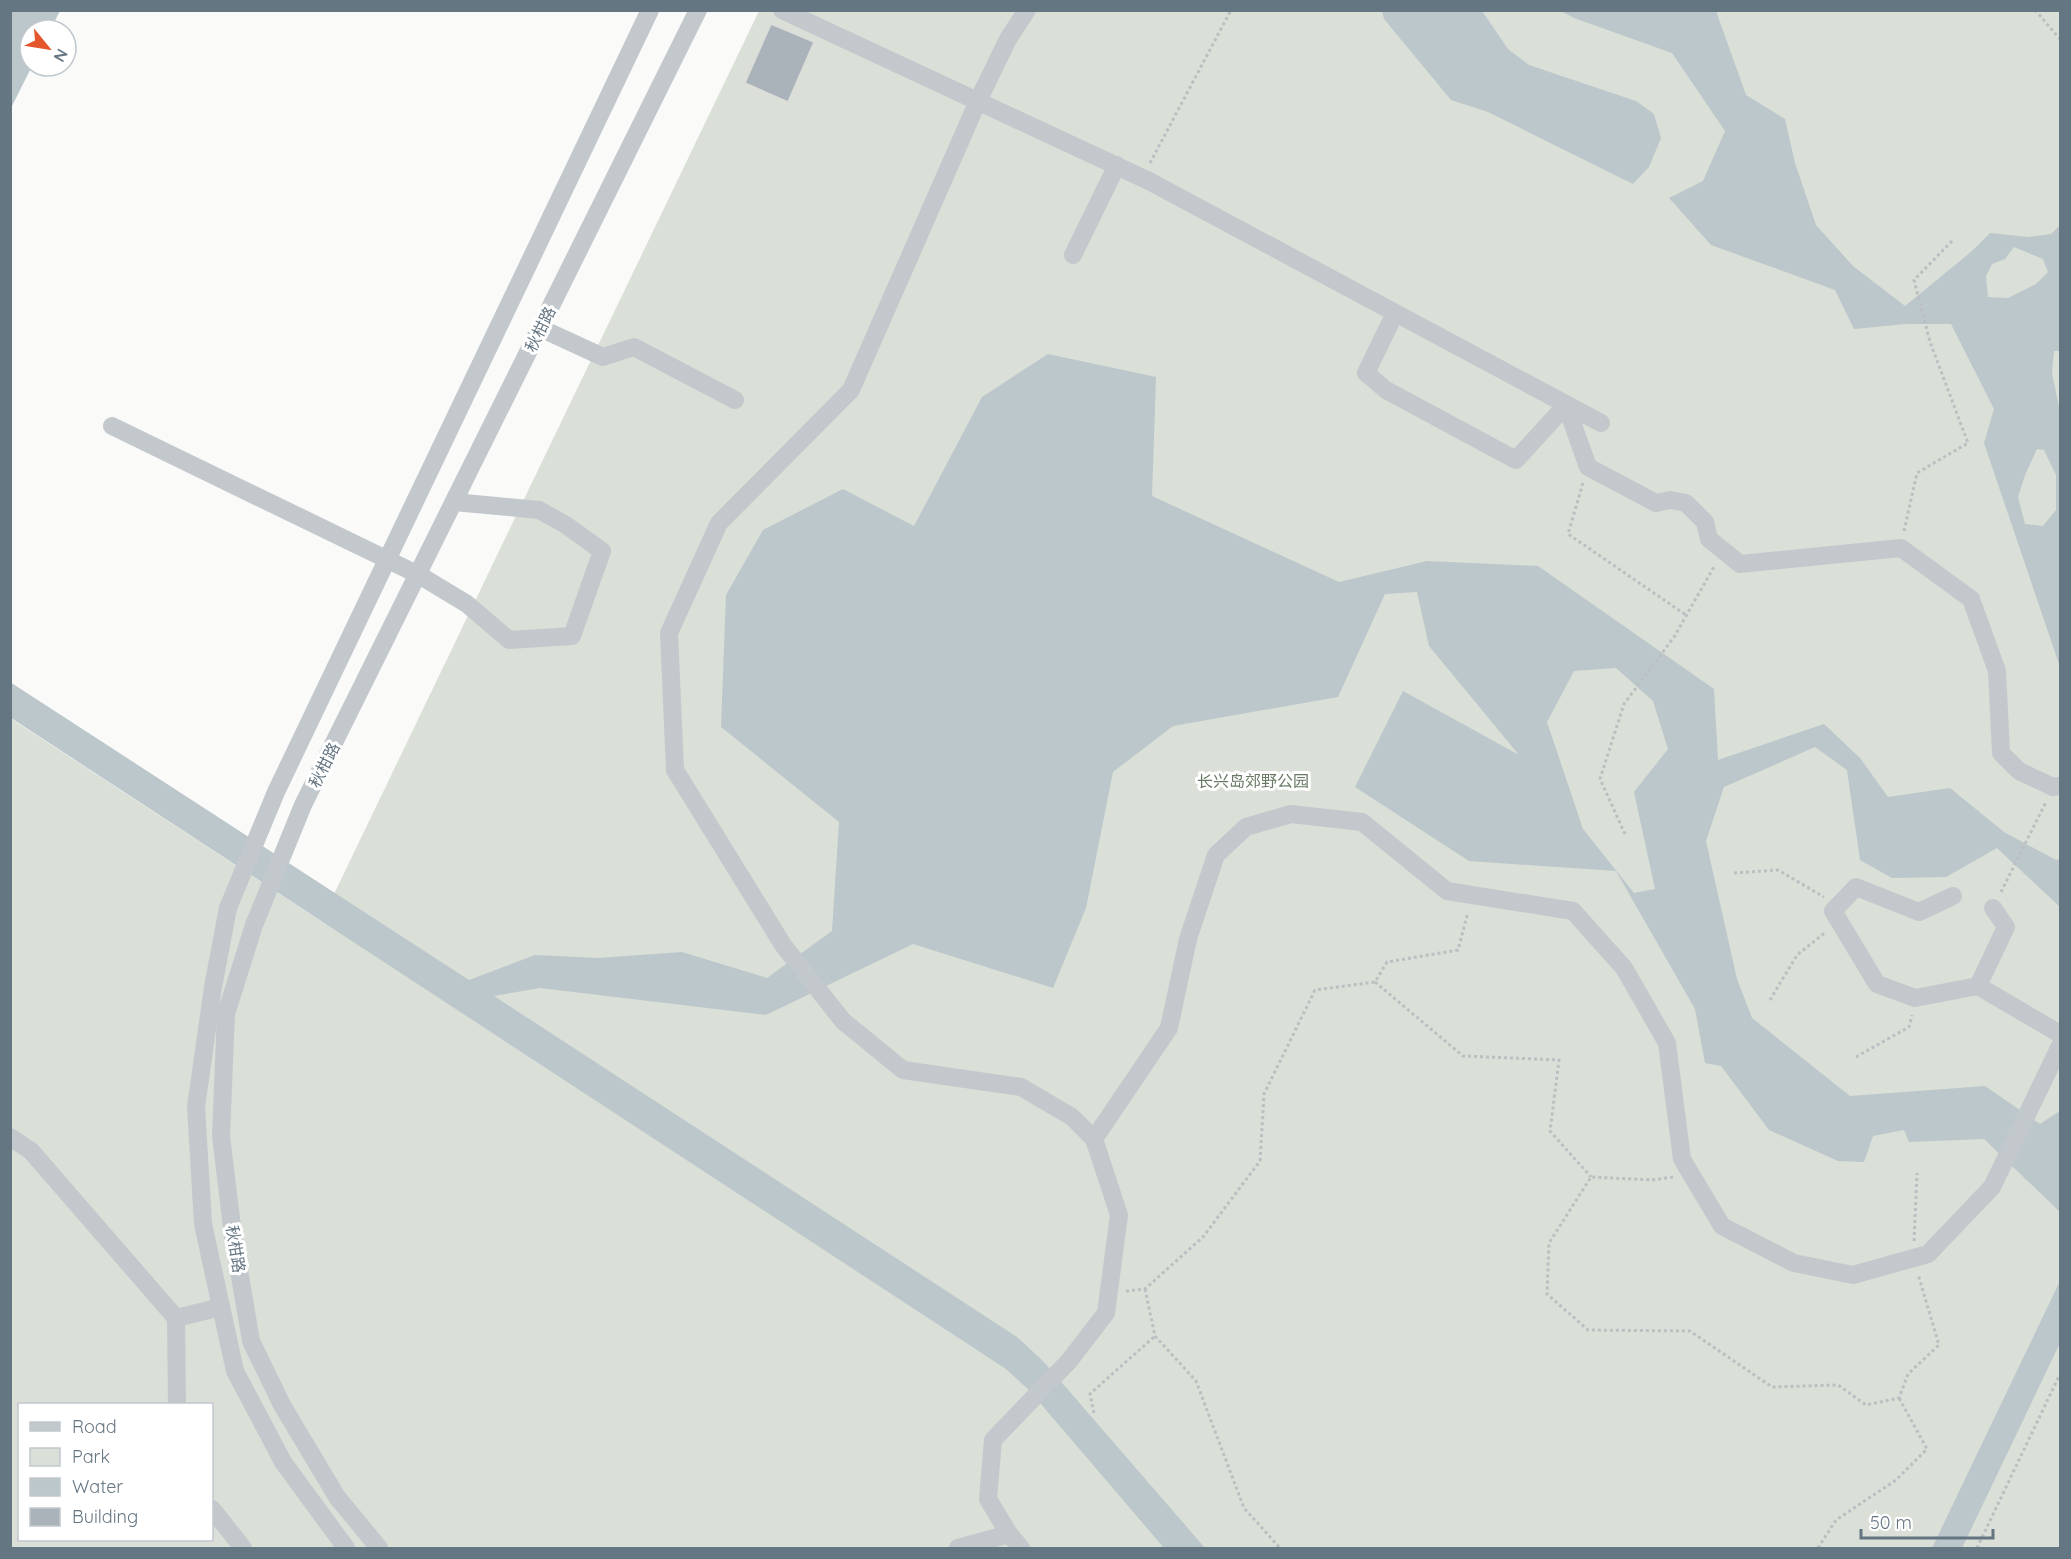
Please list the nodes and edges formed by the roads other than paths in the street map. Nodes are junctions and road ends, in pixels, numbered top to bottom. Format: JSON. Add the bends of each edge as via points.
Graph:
{"nodes":[{"id":1,"x":650,"y":10,"type":"edge"},
{"id":2,"x":698,"y":10,"type":"edge"},
{"id":3,"x":782,"y":10,"type":"edge"},
{"id":4,"x":1027,"y":10,"type":"edge"},
{"id":5,"x":978,"y":101,"type":"junction"},
{"id":6,"x":1117,"y":165,"type":"junction"},
{"id":7,"x":1073,"y":255,"type":"dead end"},
{"id":8,"x":1395,"y":313,"type":"junction"},
{"id":9,"x":540,"y":328,"type":"junction"},
{"id":10,"x":735,"y":400,"type":"dead end"},
{"id":11,"x":1566,"y":405,"type":"junction"},
{"id":12,"x":1601,"y":423,"type":"dead end"},
{"id":13,"x":112,"y":426,"type":"dead end"},
{"id":14,"x":454,"y":502,"type":"junction"},
{"id":15,"x":387,"y":558,"type":"junction"},
{"id":16,"x":419,"y":575,"type":"junction"},
{"id":17,"x":2057,"y":786,"type":"edge"},
{"id":18,"x":1953,"y":896,"type":"dead end"},
{"id":19,"x":1993,"y":908,"type":"road end"},
{"id":20,"x":1978,"y":986,"type":"junction"},
{"id":21,"x":2061,"y":1034,"type":"edge"},
{"id":22,"x":2061,"y":1046,"type":"edge"},
{"id":23,"x":10,"y":1137,"type":"edge"},
{"id":24,"x":1094,"y":1139,"type":"junction"},
{"id":25,"x":221,"y":1307,"type":"junction"},
{"id":26,"x":176,"y":1318,"type":"junction"},
{"id":27,"x":177,"y":1403,"type":"edge"},
{"id":28,"x":213,"y":1510,"type":"edge"},
{"id":29,"x":1009,"y":1534,"type":"junction"},
{"id":30,"x":243,"y":1548,"type":"edge"},
{"id":31,"x":346,"y":1548,"type":"edge"},
{"id":32,"x":379,"y":1548,"type":"edge"},
{"id":33,"x":958,"y":1548,"type":"edge"},
{"id":34,"x":1021,"y":1548,"type":"edge"}],
"edges":[{"from":1,"to":15,"type":"street","name":"秋柑路"},
{"from":2,"to":9,"type":"street","name":"秋柑路"},
{"from":3,"to":5,"type":"street"},
{"from":4,"to":5,"type":"street"},
{"from":5,"to":6,"type":"street"},
{"from":5,"to":24,"type":"street","via":[[851,390],[714,533],[669,633],[675,770],[783,945],[843,1021],[903,1070],[1021,1087],[1072,1117]]},
{"from":6,"to":7,"type":"street"},
{"from":6,"to":8,"type":"street"},
{"from":8,"to":11,"type":"street"},
{"from":8,"to":11,"type":"street","via":[[1366,373],[1386,390],[1516,460]]},
{"from":9,"to":10,"type":"street","via":[[603,357],[634,347]]},
{"from":9,"to":14,"type":"street","name":"秋柑路"},
{"from":11,"to":12,"type":"street"},
{"from":11,"to":17,"type":"street","via":[[1588,467],[1656,503],[1686,503],[1705,522],[1709,539],[1740,564],[1901,548],[1971,598],[1997,671],[2001,753],[2019,771]]},
{"from":13,"to":15,"type":"street"},
{"from":14,"to":16,"type":"street","name":"秋柑路"},
{"from":14,"to":16,"type":"street","via":[[539,510],[602,551],[572,636],[509,640],[467,604]]},
{"from":15,"to":16,"type":"street"},
{"from":15,"to":25,"type":"street","name":"秋柑路","via":[[276,792],[228,908],[196,1107],[203,1224]]},
{"from":16,"to":32,"type":"street","name":"秋柑路","via":[[303,805],[254,925],[226,1014],[220,1136],[251,1341],[282,1405],[337,1497]]},
{"from":18,"to":20,"type":"street","via":[[1919,912],[1856,887],[1839,913],[1877,984],[1915,998]]},
{"from":19,"to":20,"type":"street","via":[[2006,927]]},
{"from":20,"to":21,"type":"street"},
{"from":22,"to":24,"type":"street","via":[[1992,1187],[1928,1254],[1853,1275],[1794,1263],[1722,1226],[1682,1159],[1667,1043],[1623,968],[1573,910],[1447,891],[1362,822],[1291,814],[1245,827],[1216,855],[1188,939],[1169,1028]]},
{"from":23,"to":26,"type":"street","via":[[31,1151]]},
{"from":24,"to":29,"type":"street","via":[[1119,1215],[1106,1313],[1059,1372],[993,1440],[988,1499]]},
{"from":25,"to":26,"type":"street"},
{"from":25,"to":31,"type":"street","name":"秋柑路","via":[[235,1371],[283,1462]]},
{"from":26,"to":27,"type":"street"},
{"from":28,"to":30,"type":"street"},
{"from":29,"to":33,"type":"street"},
{"from":29,"to":34,"type":"street"}]}
